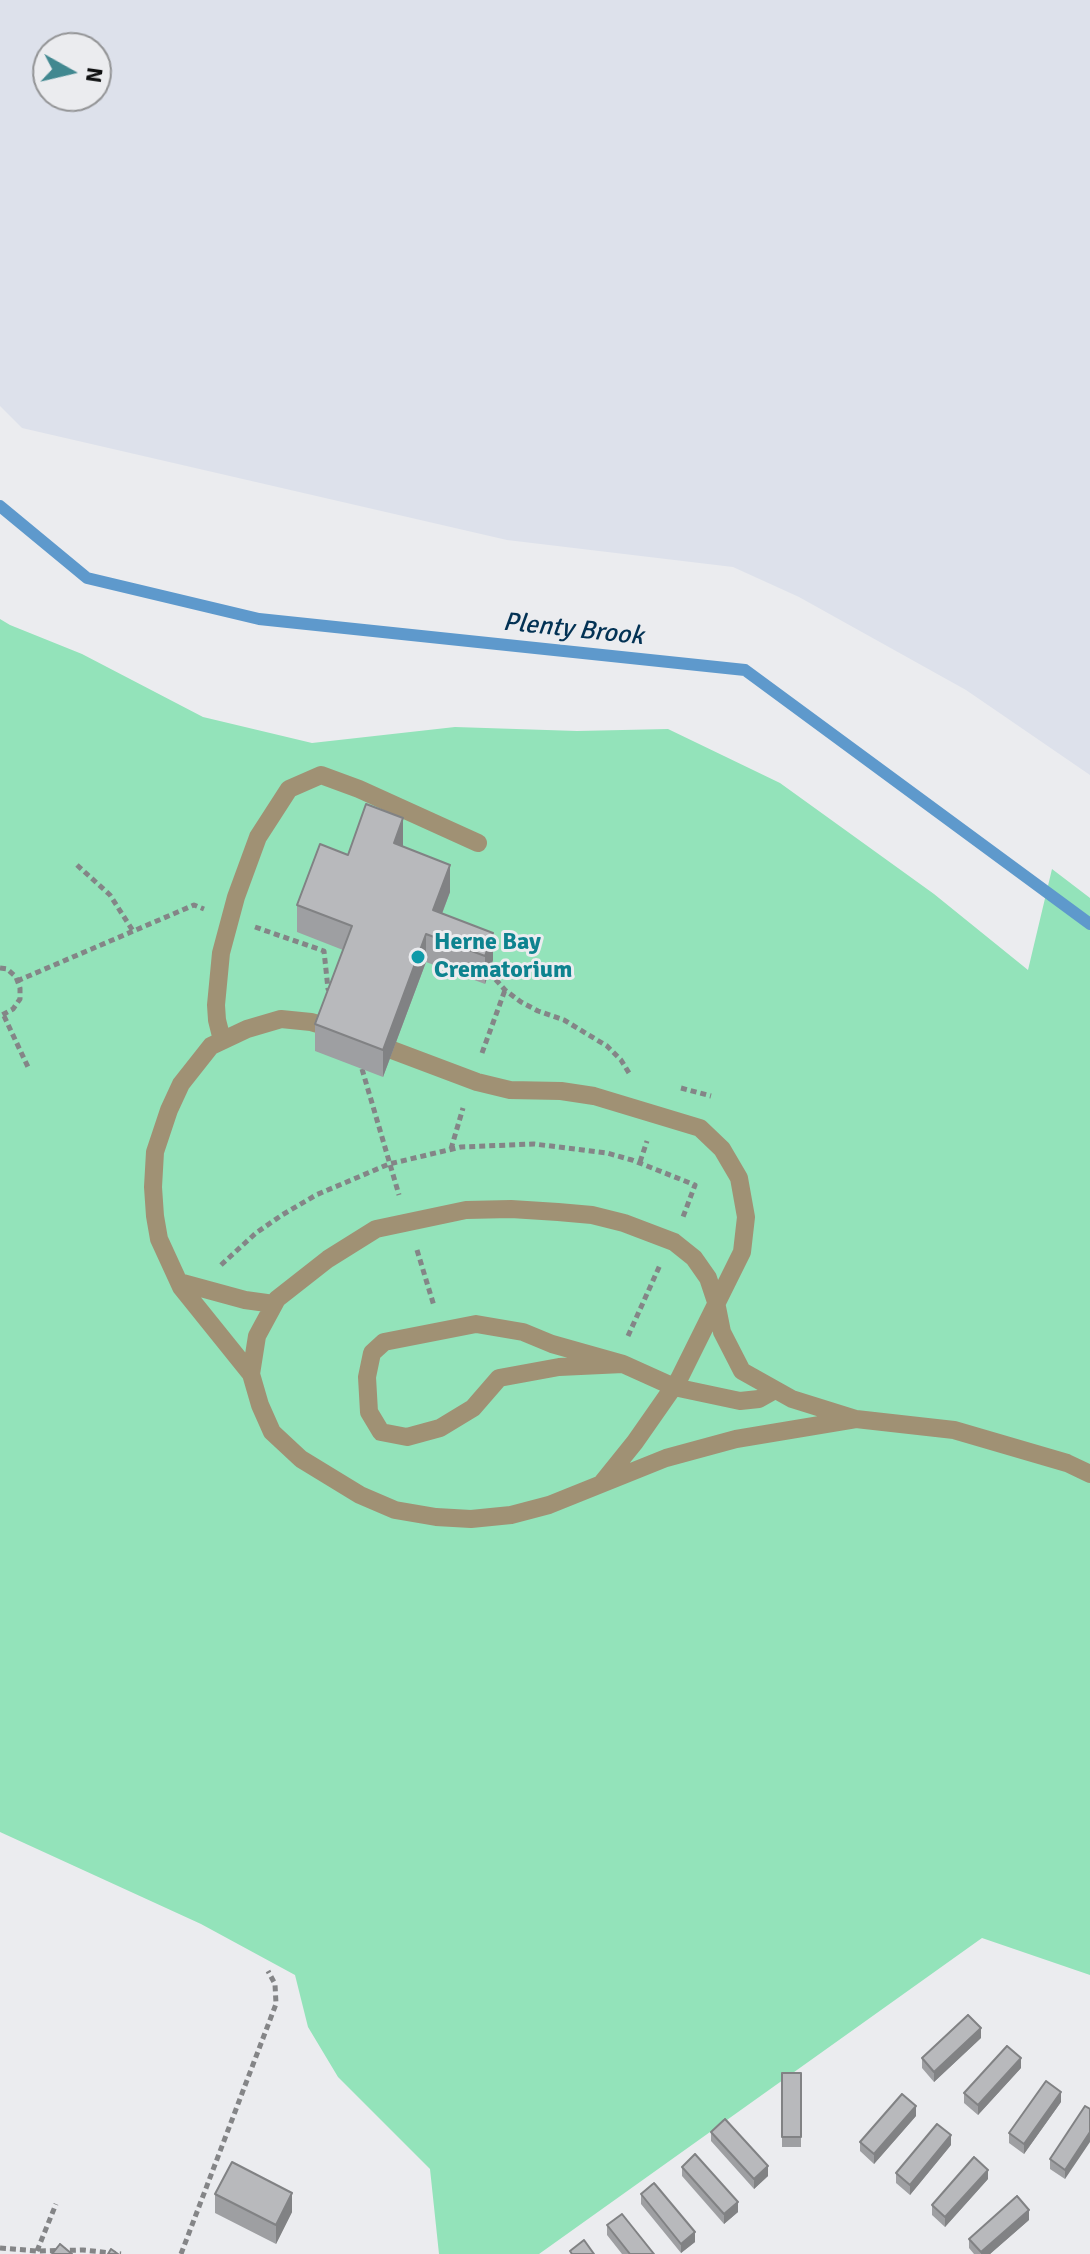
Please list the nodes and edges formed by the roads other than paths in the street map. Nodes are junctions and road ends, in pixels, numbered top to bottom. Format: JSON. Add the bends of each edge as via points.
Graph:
{"nodes":[{"id":1,"x":478,"y":843,"type":"dead end"},
{"id":2,"x":325,"y":1026,"type":"edge"},
{"id":3,"x":222,"y":1040,"type":"junction"},
{"id":4,"x":392,"y":1050,"type":"edge"},
{"id":5,"x":179,"y":1282,"type":"junction"},
{"id":6,"x":716,"y":1302,"type":"junction"},
{"id":7,"x":274,"y":1304,"type":"junction"},
{"id":8,"x":623,"y":1364,"type":"junction"},
{"id":9,"x":251,"y":1374,"type":"junction"},
{"id":10,"x":674,"y":1387,"type":"junction"},
{"id":11,"x":775,"y":1390,"type":"junction"},
{"id":12,"x":856,"y":1419,"type":"junction"},
{"id":13,"x":1090,"y":1474,"type":"edge"},
{"id":14,"x":601,"y":1484,"type":"junction"}],
"edges":[{"from":1,"to":3,"type":"lane","via":[[321,775],[289,789],[258,837],[221,953],[216,1005]]},
{"from":2,"to":3,"type":"lane","via":[[281,1019]]},
{"from":3,"to":5,"type":"lane","via":[[181,1084],[155,1152],[159,1239]]},
{"from":4,"to":6,"type":"lane","via":[[477,1082],[510,1090],[594,1096],[700,1128],[722,1149],[739,1178],[746,1217],[742,1252]]},
{"from":5,"to":7,"type":"lane"},
{"from":5,"to":9,"type":"lane"},
{"from":6,"to":7,"type":"lane","via":[[694,1258],[674,1242],[592,1215],[511,1209],[466,1210],[376,1229],[328,1259]]},
{"from":6,"to":10,"type":"lane"},
{"from":6,"to":11,"type":"lane","via":[[722,1332],[742,1371]]},
{"from":7,"to":9,"type":"lane","via":[[257,1336]]},
{"from":8,"to":8,"type":"lane","via":[[523,1332],[476,1324],[384,1342],[372,1353],[369,1365],[369,1412],[381,1432],[407,1437],[440,1428],[473,1408],[499,1378],[559,1367]]},
{"from":8,"to":10,"type":"lane"},
{"from":9,"to":14,"type":"lane","via":[[272,1432],[291,1450],[350,1489],[395,1510],[471,1519],[511,1515]]},
{"from":10,"to":11,"type":"lane","via":[[740,1401]]},
{"from":10,"to":14,"type":"lane"},
{"from":11,"to":12,"type":"lane"},
{"from":12,"to":13,"type":"lane","via":[[954,1430]]},
{"from":12,"to":14,"type":"lane","via":[[736,1439],[666,1458]]}]}
